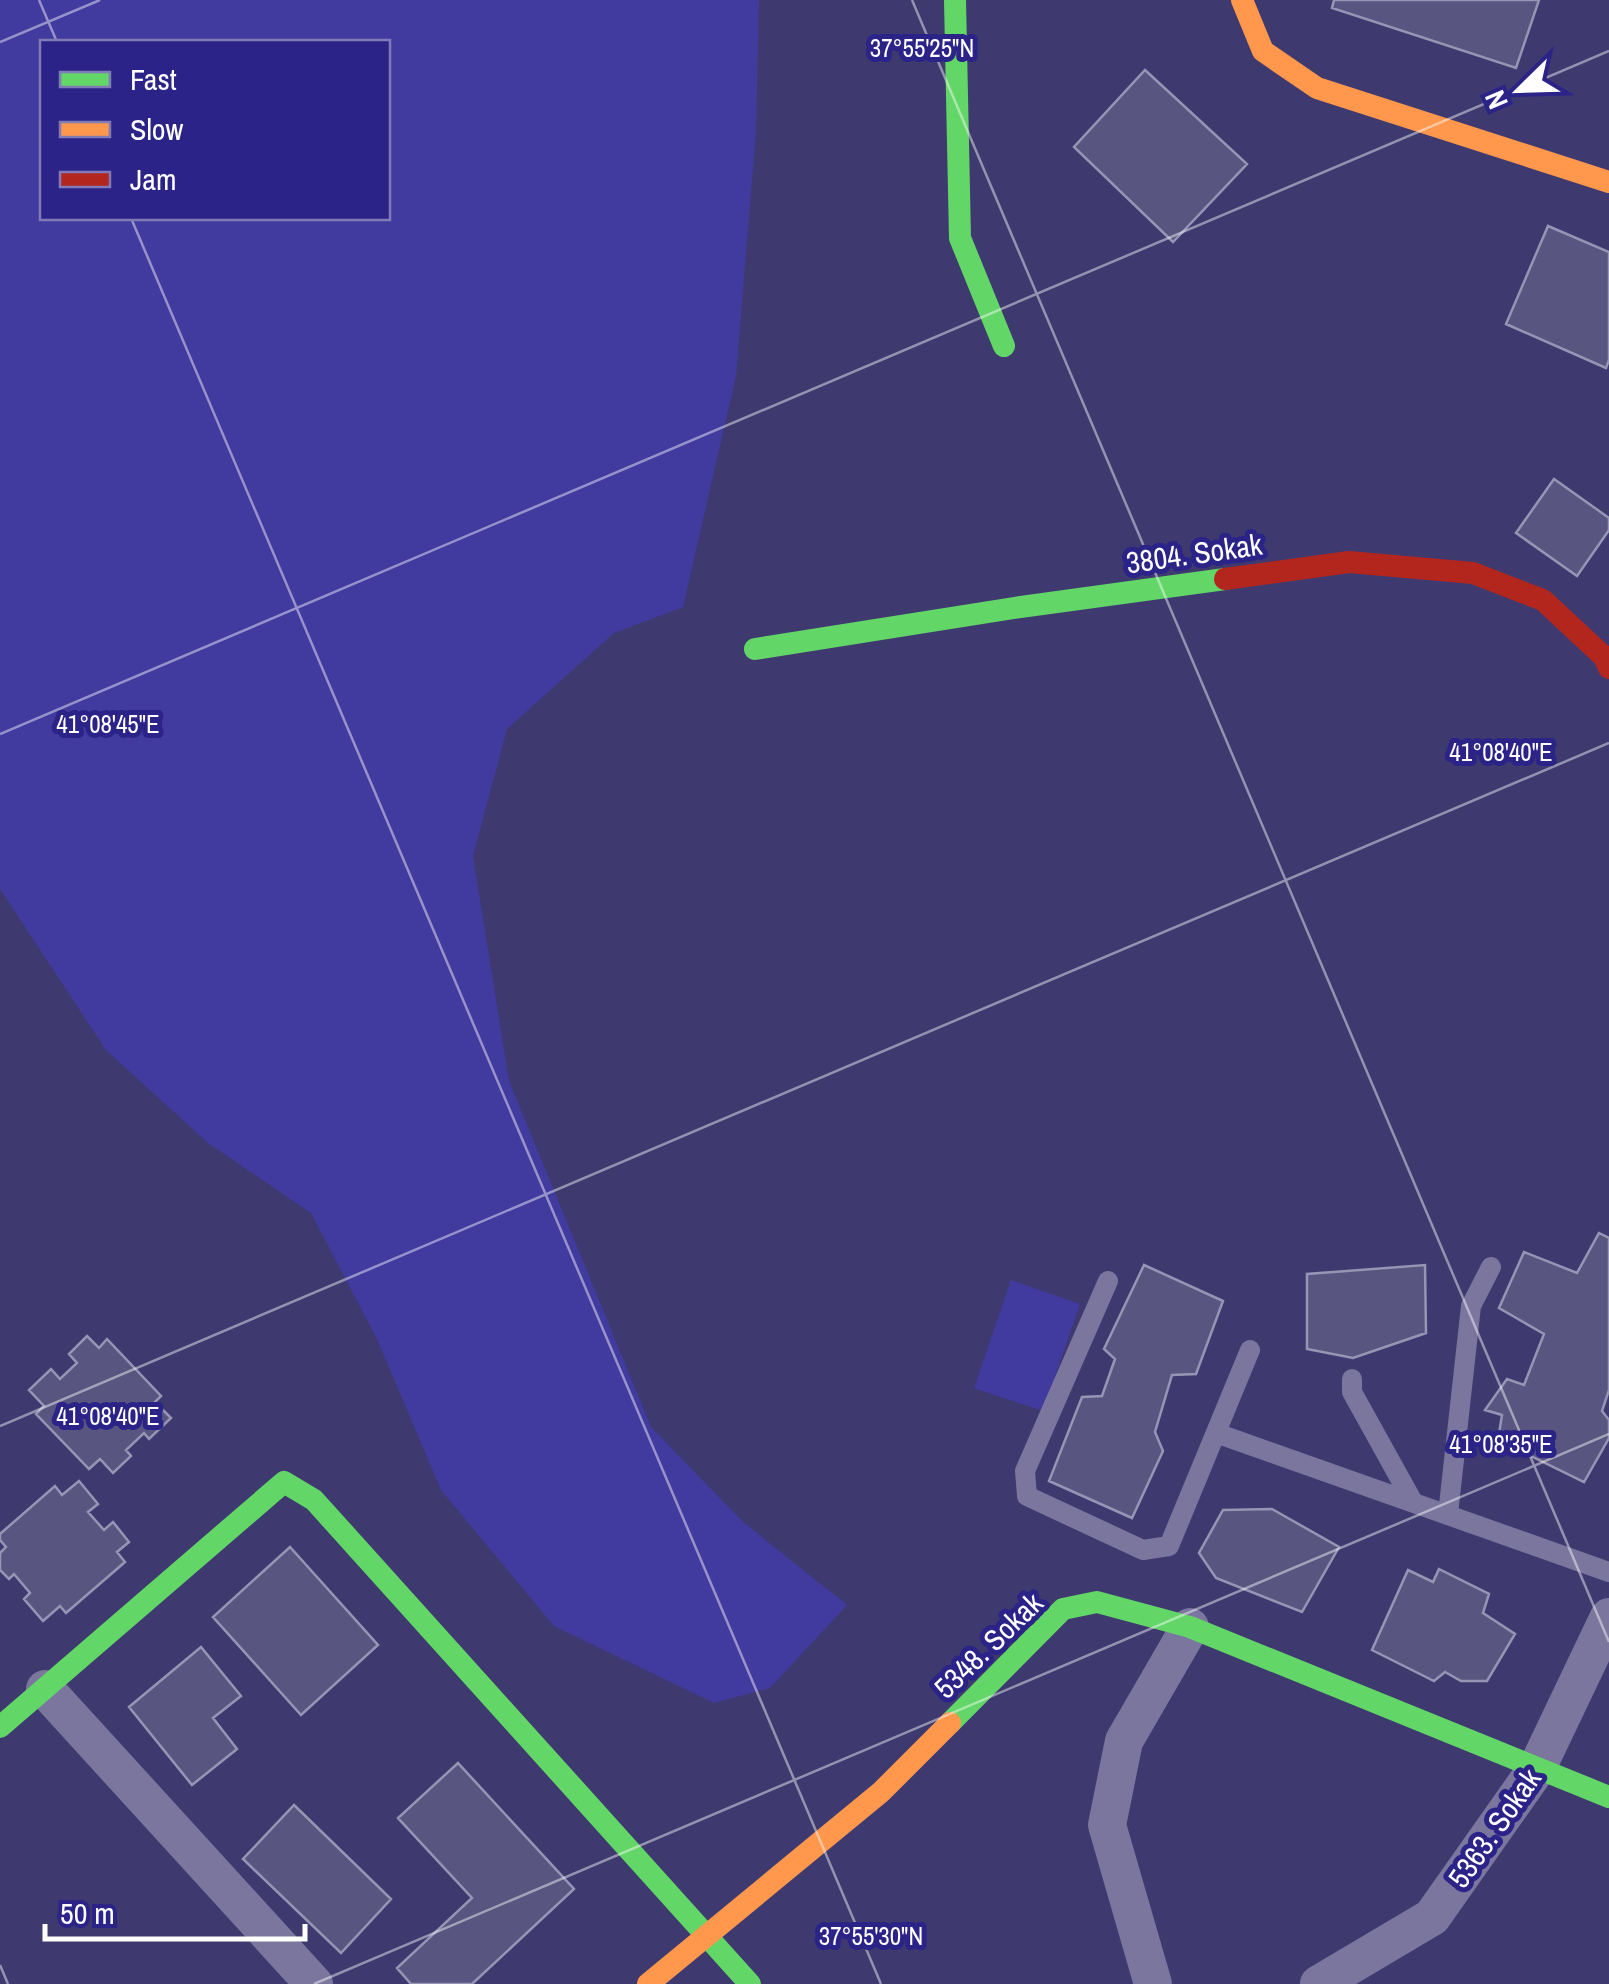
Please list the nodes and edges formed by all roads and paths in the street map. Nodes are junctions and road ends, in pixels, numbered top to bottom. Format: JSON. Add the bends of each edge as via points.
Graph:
{"nodes":[{"id":1,"x":954,"y":0,"type":"edge"},
{"id":2,"x":1242,"y":0,"type":"edge"},
{"id":3,"x":1609,"y":182,"type":"edge"},
{"id":4,"x":1004,"y":346,"type":"dead end"},
{"id":5,"x":754,"y":649,"type":"dead end"},
{"id":6,"x":1609,"y":668,"type":"edge"},
{"id":7,"x":1491,"y":1267,"type":"dead end"},
{"id":8,"x":1108,"y":1281,"type":"dead end"},
{"id":9,"x":1250,"y":1350,"type":"dead end"},
{"id":10,"x":1352,"y":1380,"type":"dead end"},
{"id":11,"x":1216,"y":1433,"type":"junction"},
{"id":12,"x":1412,"y":1502,"type":"junction"},
{"id":13,"x":1448,"y":1514,"type":"junction"},
{"id":14,"x":1609,"y":1572,"type":"edge"},
{"id":15,"x":1609,"y":1617,"type":"edge"},
{"id":16,"x":1190,"y":1627,"type":"junction"},
{"id":17,"x":45,"y":1688,"type":"junction"},
{"id":18,"x":0,"y":1727,"type":"edge"},
{"id":19,"x":1538,"y":1768,"type":"junction"},
{"id":20,"x":1609,"y":1797,"type":"edge"},
{"id":21,"x":710,"y":1936,"type":"junction"},
{"id":22,"x":314,"y":1984,"type":"edge"},
{"id":23,"x":648,"y":1984,"type":"edge"},
{"id":24,"x":750,"y":1984,"type":"edge"},
{"id":25,"x":1152,"y":1984,"type":"edge"},
{"id":26,"x":1319,"y":1984,"type":"edge"}],
"edges":[{"from":1,"to":4,"type":"street","via":[[960,238]]},
{"from":2,"to":3,"type":"street","via":[[1263,51],[1317,88]]},
{"from":5,"to":6,"type":"street","name":"3804. Sokak","via":[[1349,562],[1473,573],[1544,600]]},
{"from":7,"to":13,"type":"lane","via":[[1471,1306]]},
{"from":8,"to":11,"type":"lane","via":[[1026,1471],[1026,1496],[1143,1550],[1168,1546]]},
{"from":9,"to":11,"type":"lane"},
{"from":10,"to":12,"type":"lane","via":[[1352,1392]]},
{"from":11,"to":12,"type":"lane"},
{"from":12,"to":13,"type":"lane"},
{"from":13,"to":14,"type":"lane"},
{"from":15,"to":19,"type":"street","name":"5363. Sokak"},
{"from":16,"to":19,"type":"street","name":"5348. Sokak"},
{"from":16,"to":21,"type":"street","name":"5348. Sokak","via":[[1097,1602],[1064,1609],[881,1792]]},
{"from":16,"to":25,"type":"street","via":[[1124,1740],[1107,1825]]},
{"from":17,"to":18,"type":"street"},
{"from":17,"to":21,"type":"street","via":[[284,1482],[314,1500]]},
{"from":17,"to":22,"type":"street"},
{"from":19,"to":20,"type":"street","name":"5348. Sokak"},
{"from":19,"to":26,"type":"street","name":"5363. Sokak","via":[[1432,1917]]},
{"from":21,"to":23,"type":"street","name":"5348. Sokak"},
{"from":21,"to":24,"type":"street"}]}
